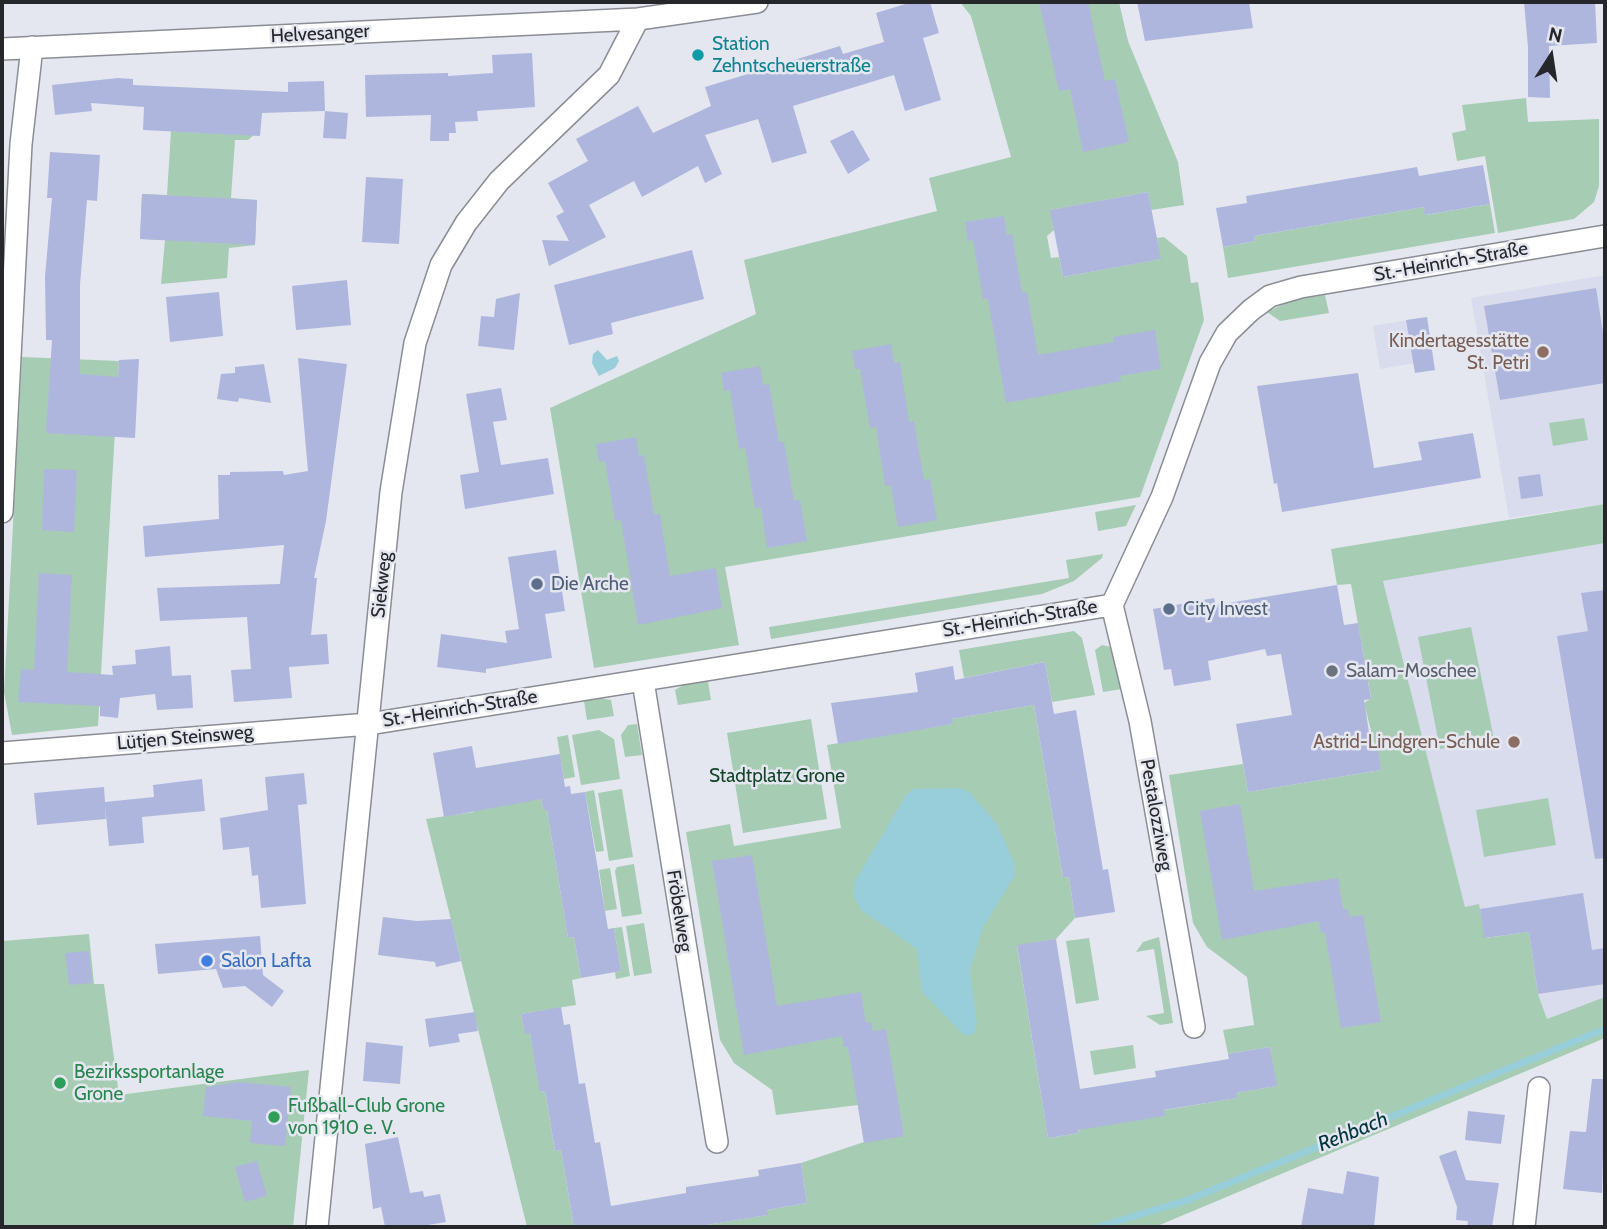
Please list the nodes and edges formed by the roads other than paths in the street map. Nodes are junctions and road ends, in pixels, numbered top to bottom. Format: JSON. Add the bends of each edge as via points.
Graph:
{"nodes":[{"id":1,"x":757,"y":2,"type":"edge"},
{"id":2,"x":637,"y":10,"type":"edge"},
{"id":3,"x":32,"y":47,"type":"junction"},
{"id":4,"x":2,"y":49,"type":"edge"},
{"id":5,"x":1605,"y":236,"type":"edge"},
{"id":6,"x":2,"y":512,"type":"edge"},
{"id":7,"x":1112,"y":605,"type":"junction"},
{"id":8,"x":643,"y":681,"type":"junction"},
{"id":9,"x":369,"y":724,"type":"junction"},
{"id":10,"x":2,"y":753,"type":"edge"},
{"id":11,"x":1194,"y":1027,"type":"dead end"},
{"id":12,"x":1539,"y":1088,"type":"dead end"},
{"id":13,"x":717,"y":1142,"type":"dead end"},
{"id":14,"x":317,"y":1227,"type":"edge"},
{"id":15,"x":1524,"y":1227,"type":"edge"}],
"edges":[{"from":1,"to":2,"type":"street","name":"Helvesanger"},
{"from":2,"to":3,"type":"street","name":"Helvesanger"},
{"from":2,"to":9,"type":"street","name":"Siekweg","via":[[609,75],[499,181],[441,265],[415,343],[391,492]]},
{"from":3,"to":4,"type":"street","name":"Helvesanger"},
{"from":3,"to":6,"type":"street","via":[[21,144]]},
{"from":5,"to":7,"type":"street","name":"St.-Heinrich-Straße","via":[[1301,287],[1270,296],[1251,310],[1227,333],[1210,363],[1162,497]]},
{"from":7,"to":8,"type":"street","name":"St.-Heinrich-Straße"},
{"from":7,"to":11,"type":"street","name":"Pestalozziweg","via":[[1140,721]]},
{"from":8,"to":9,"type":"street","name":"St.-Heinrich-Straße"},
{"from":8,"to":13,"type":"street","name":"Fröbelweg"},
{"from":9,"to":10,"type":"street","name":"Lütjen Steinsweg"},
{"from":9,"to":14,"type":"street","name":"Siekweg"},
{"from":12,"to":15,"type":"street"}]}
